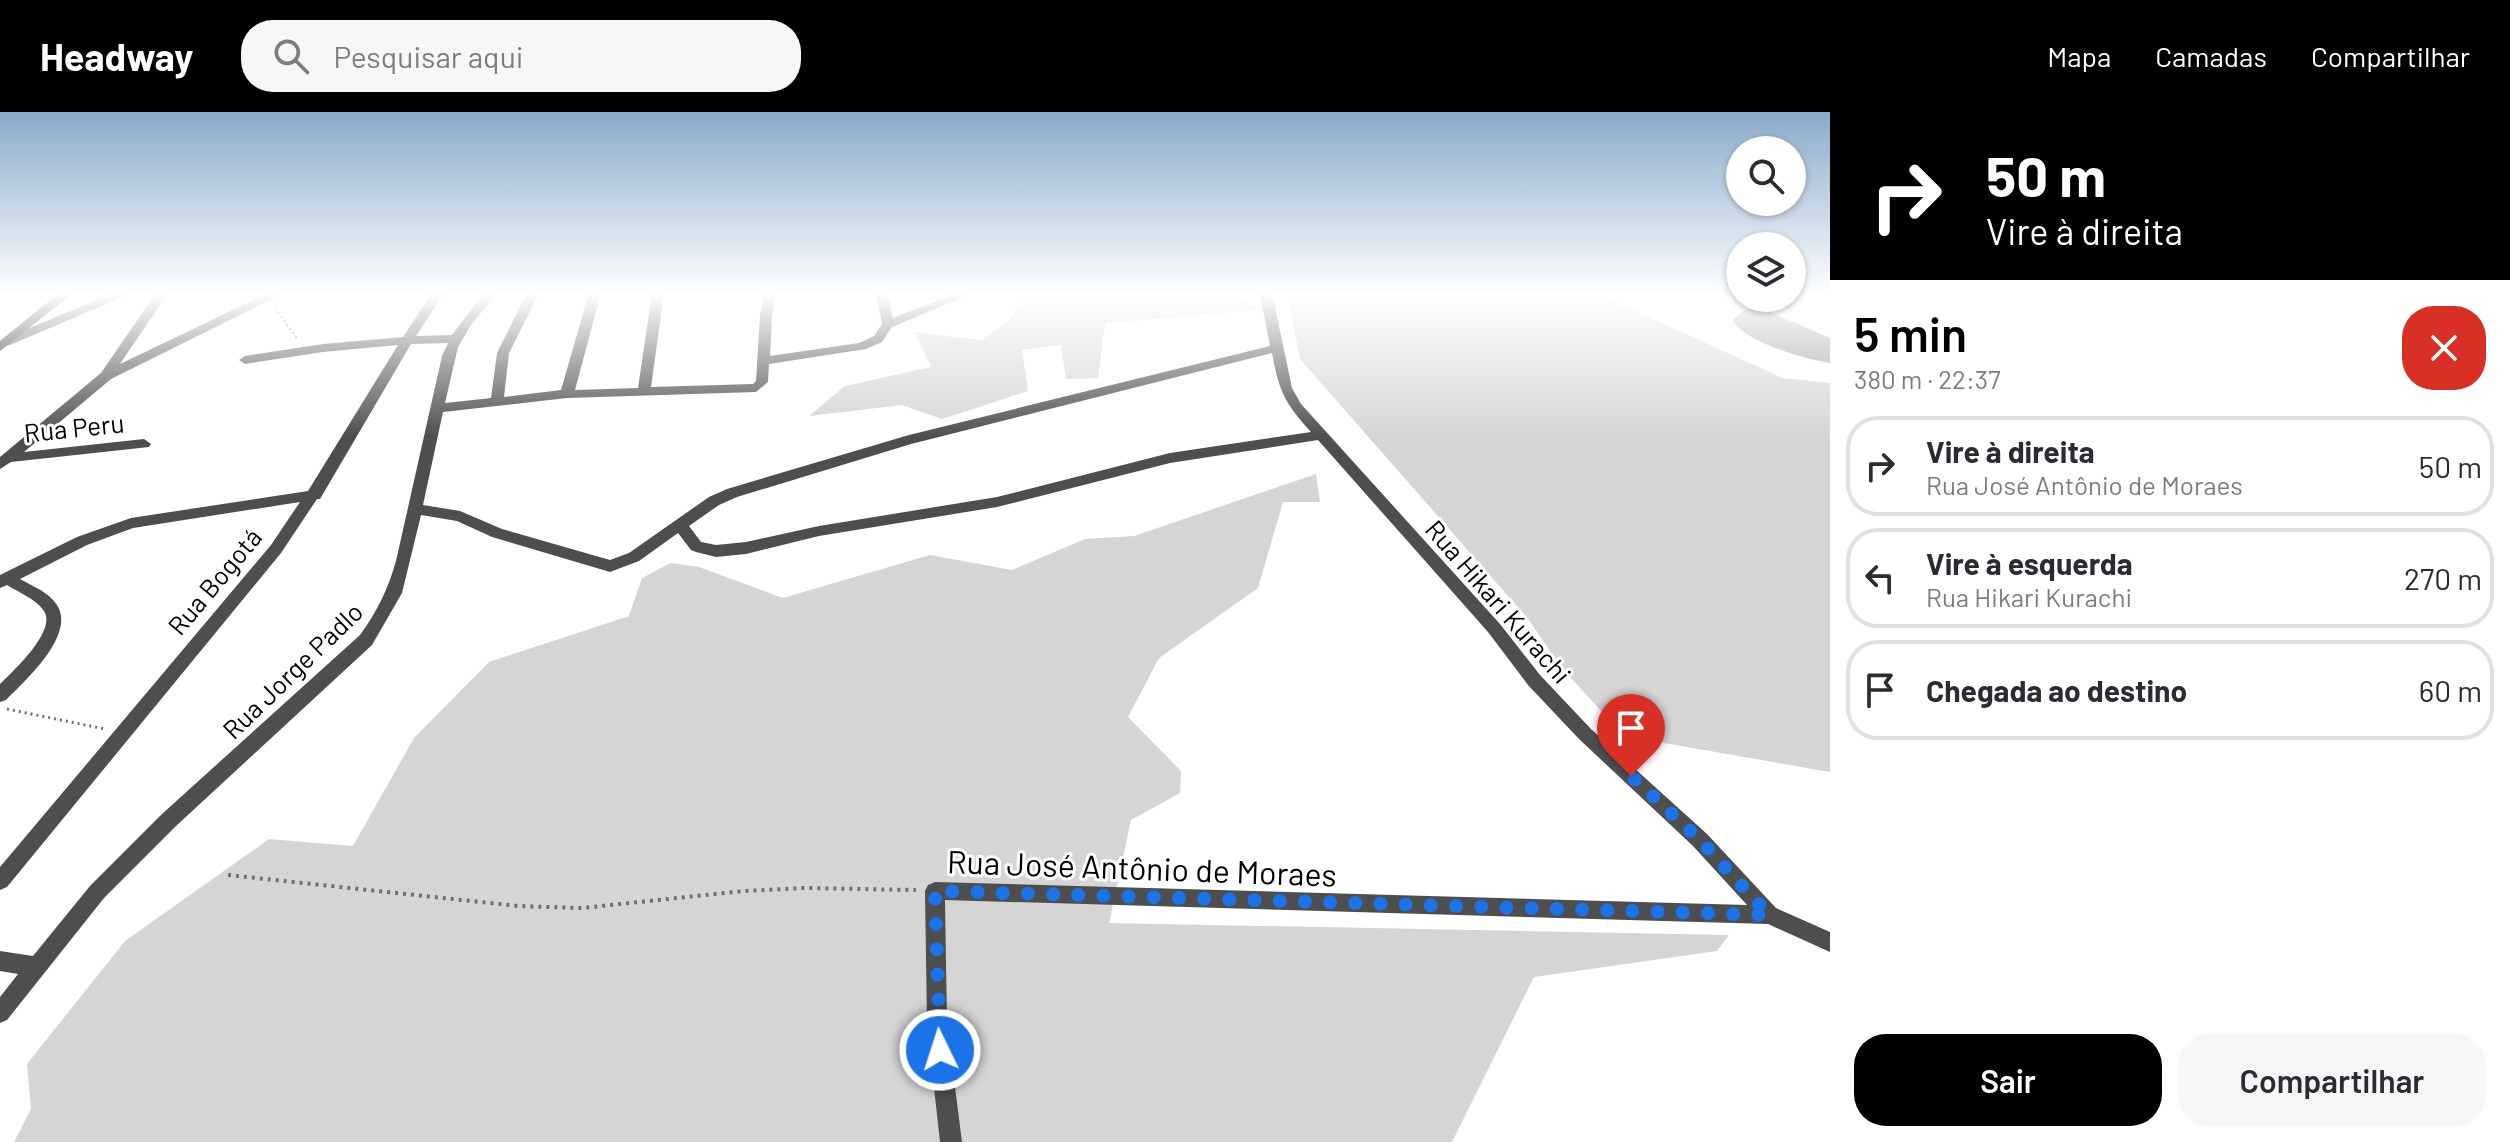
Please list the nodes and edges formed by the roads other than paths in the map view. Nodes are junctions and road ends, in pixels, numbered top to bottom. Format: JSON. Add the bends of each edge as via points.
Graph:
{"nodes":[{"id":1,"x":130,"y":341,"type":"edge"},
{"id":2,"x":178,"y":341,"type":"edge"},
{"id":3,"x":387,"y":341,"type":"edge"},
{"id":4,"x":405,"y":341,"type":"edge"},
{"id":5,"x":454,"y":341,"type":"edge"},
{"id":6,"x":509,"y":341,"type":"edge"},
{"id":7,"x":582,"y":341,"type":"edge"},
{"id":8,"x":651,"y":341,"type":"edge"},
{"id":9,"x":765,"y":341,"type":"edge"},
{"id":10,"x":873,"y":341,"type":"edge"},
{"id":11,"x":1276,"y":341,"type":"edge"},
{"id":12,"x":1278,"y":348,"type":"junction"},
{"id":13,"x":245,"y":360,"type":"dead end"},
{"id":14,"x":765,"y":361,"type":"junction"},
{"id":15,"x":106,"y":376,"type":"junction"},
{"id":16,"x":644,"y":390,"type":"junction"},
{"id":17,"x":567,"y":394,"type":"junction"},
{"id":18,"x":497,"y":401,"type":"junction"},
{"id":19,"x":438,"y":408,"type":"junction"},
{"id":20,"x":1321,"y":435,"type":"junction"},
{"id":21,"x":144,"y":444,"type":"dead end"},
{"id":22,"x":4,"y":461,"type":"edge"},
{"id":23,"x":315,"y":495,"type":"junction"},
{"id":24,"x":415,"y":509,"type":"junction"},
{"id":25,"x":681,"y":526,"type":"junction"},
{"id":26,"x":4,"y":580,"type":"edge"},
{"id":27,"x":0,"y":695,"type":"edge"},
{"id":28,"x":0,"y":881,"type":"edge"},
{"id":29,"x":1769,"y":915,"type":"junction"},
{"id":30,"x":1830,"y":942,"type":"edge"},
{"id":31,"x":0,"y":961,"type":"edge"},
{"id":32,"x":35,"y":967,"type":"junction"},
{"id":33,"x":0,"y":1013,"type":"edge"},
{"id":34,"x":951,"y":1142,"type":"edge"}],
"edges":[{"from":1,"to":15,"type":"street"},
{"from":2,"to":15,"type":"street"},
{"from":3,"to":13,"type":"street"},
{"from":4,"to":23,"type":"street","name":"Rua Bogotá"},
{"from":5,"to":19,"type":"street","name":"Rua Jorge Padlo"},
{"from":6,"to":18,"type":"street"},
{"from":7,"to":17,"type":"street"},
{"from":8,"to":16,"type":"street"},
{"from":9,"to":14,"type":"street"},
{"from":10,"to":14,"type":"street"},
{"from":11,"to":12,"type":"street","name":"Rua Hikari Kurachi"},
{"from":12,"to":20,"type":"street","name":"Rua Hikari Kurachi","via":[[1285,388]]},
{"from":12,"to":25,"type":"street","via":[[909,440],[732,493]]},
{"from":14,"to":16,"type":"street","via":[[756,388]]},
{"from":15,"to":22,"type":"street"},
{"from":16,"to":17,"type":"street"},
{"from":17,"to":18,"type":"street"},
{"from":18,"to":19,"type":"street"},
{"from":19,"to":24,"type":"street","name":"Rua Jorge Padlo"},
{"from":20,"to":25,"type":"street","via":[[1170,458],[997,502],[746,548],[716,551],[696,546]]},
{"from":20,"to":29,"type":"street","name":"Rua Hikari Kurachi","via":[[1534,680],[1700,840]]},
{"from":21,"to":22,"type":"street","name":"Rua Peru"},
{"from":23,"to":26,"type":"street","via":[[140,520],[82,541]]},
{"from":23,"to":28,"type":"street","name":"Rua Bogotá"},
{"from":24,"to":25,"type":"street","via":[[460,516],[497,533],[610,566]]},
{"from":24,"to":32,"type":"street","name":"Rua Jorge Padlo","via":[[395,596],[366,640],[169,820],[97,892]]},
{"from":26,"to":27,"type":"street","via":[[47,603],[56,625]]},
{"from":29,"to":30,"type":"street","name":"Rua Hikari Kurachi"},
{"from":29,"to":34,"type":"street","name":"Rua José Antônio de Moraes","via":[[935,891],[937,1024]]},
{"from":31,"to":32,"type":"street"},
{"from":32,"to":33,"type":"street","name":"Rua Jorge Padlo"}]}
